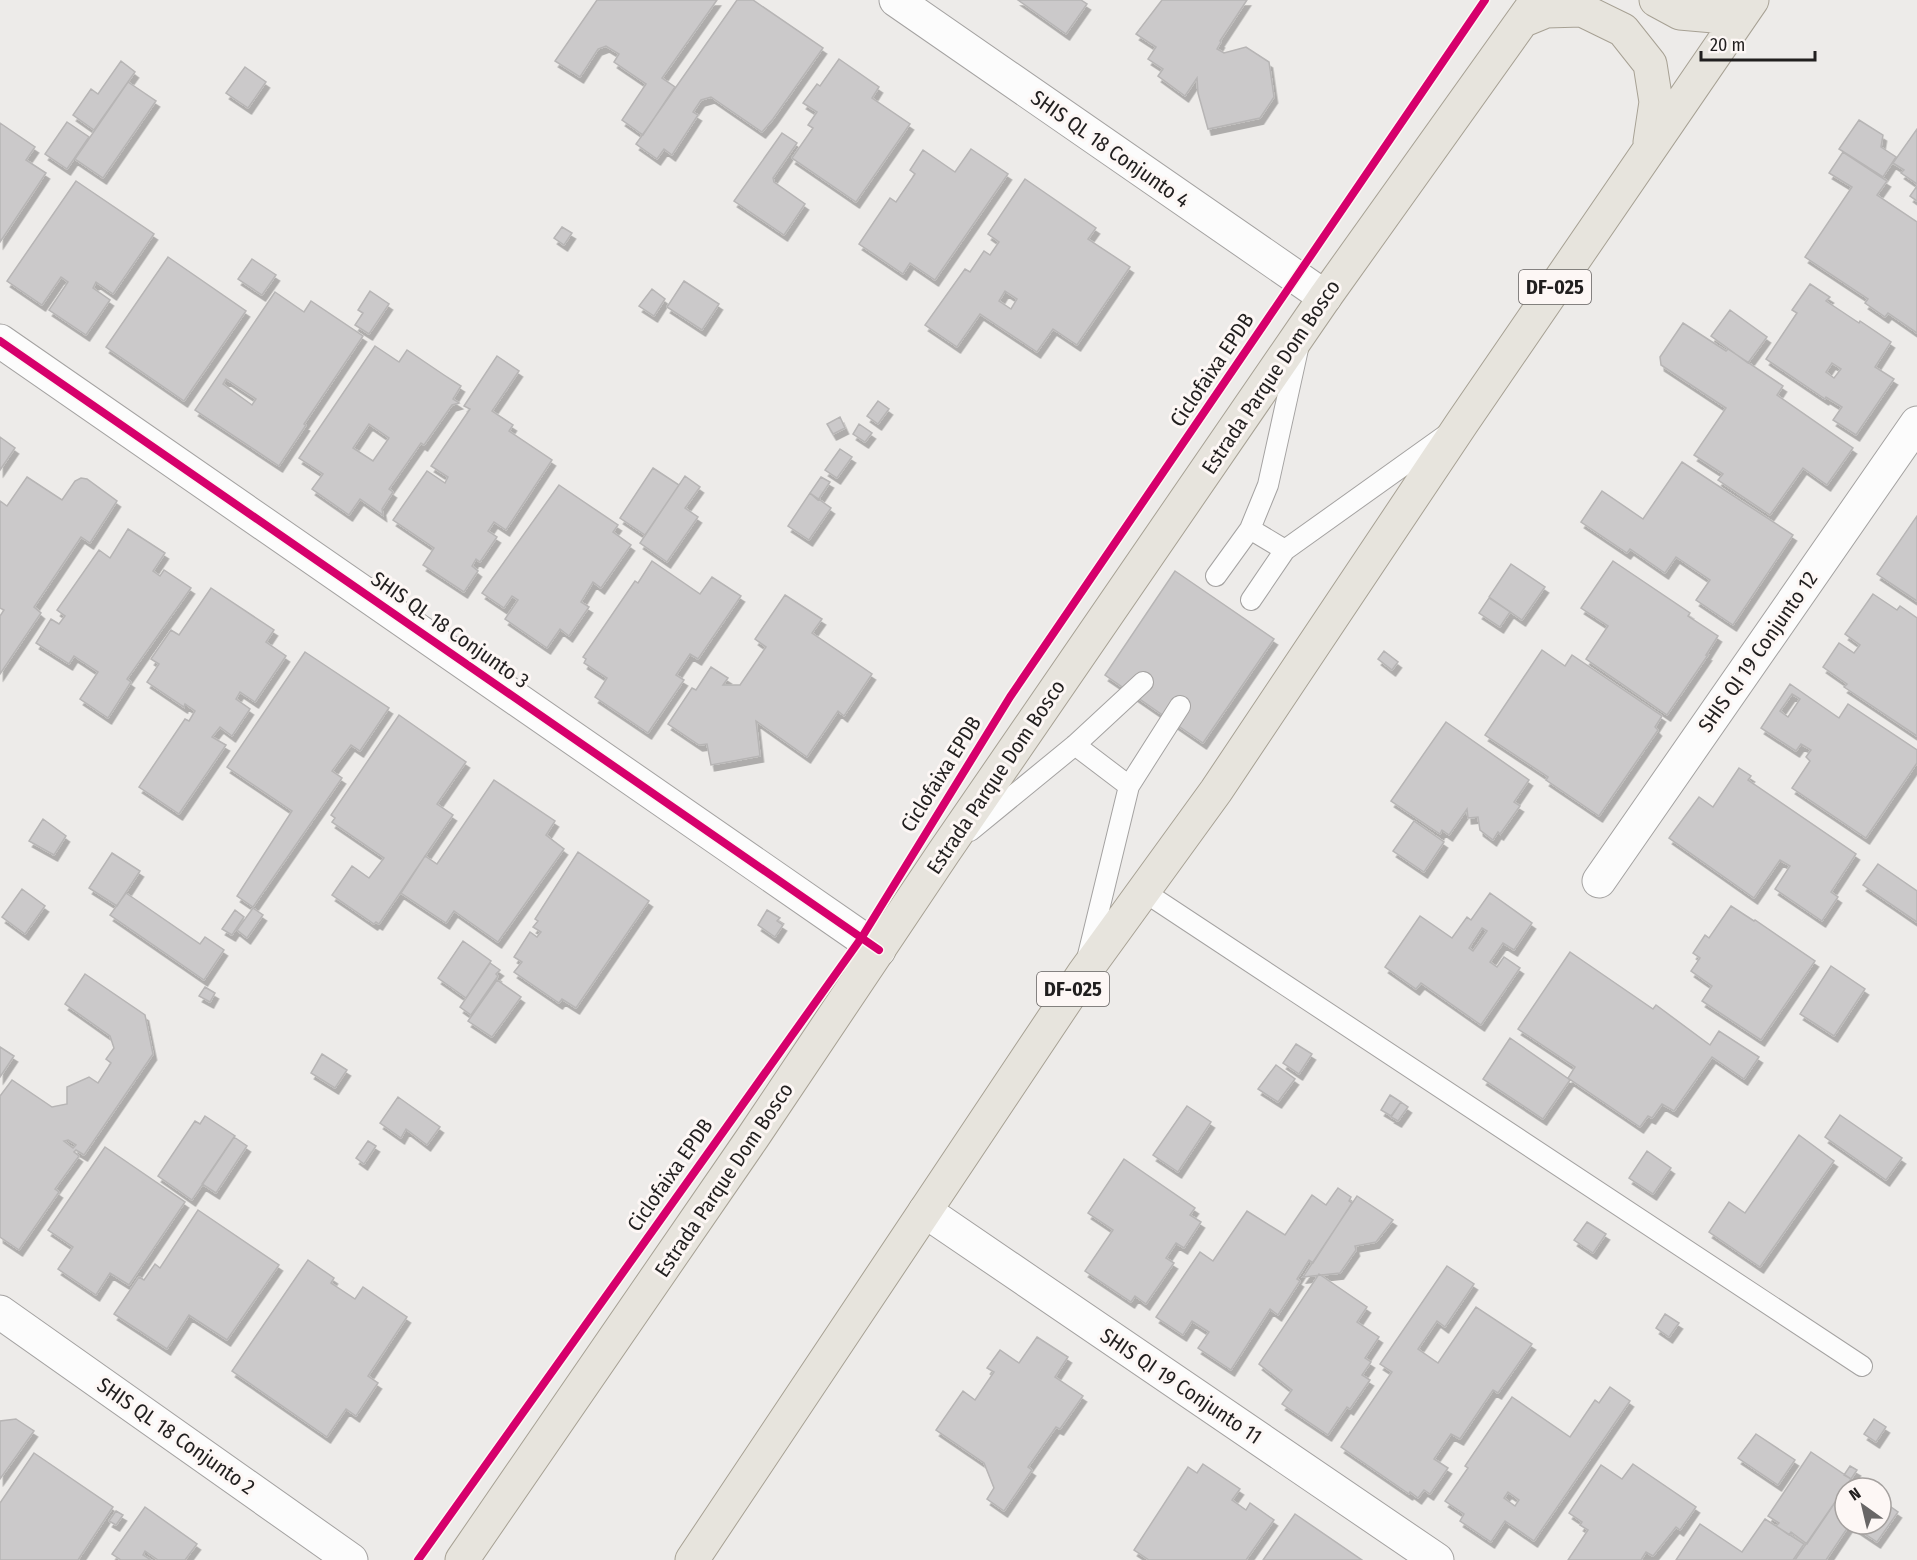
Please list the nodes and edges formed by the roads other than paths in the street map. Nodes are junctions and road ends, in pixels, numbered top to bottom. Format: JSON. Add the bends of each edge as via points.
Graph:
{"nodes":[{"id":1,"x":896,"y":0,"type":"edge"},
{"id":2,"x":1656,"y":0,"type":"edge"},
{"id":3,"x":1751,"y":0,"type":"edge"},
{"id":4,"x":1531,"y":10,"type":"edge"},
{"id":5,"x":1649,"y":150,"type":"junction"},
{"id":6,"x":1325,"y":297,"type":"junction"},
{"id":7,"x":1302,"y":332,"type":"junction"},
{"id":8,"x":0,"y":341,"type":"edge"},
{"id":9,"x":1462,"y":423,"type":"junction"},
{"id":10,"x":1917,"y":423,"type":"edge"},
{"id":11,"x":1250,"y":529,"type":"junction"},
{"id":12,"x":1285,"y":550,"type":"junction"},
{"id":13,"x":1216,"y":576,"type":"dead end"},
{"id":14,"x":1251,"y":600,"type":"dead end"},
{"id":15,"x":1143,"y":682,"type":"dead end"},
{"id":16,"x":1180,"y":706,"type":"dead end"},
{"id":17,"x":1075,"y":745,"type":"junction"},
{"id":18,"x":1129,"y":786,"type":"junction"},
{"id":19,"x":944,"y":852,"type":"junction"},
{"id":20,"x":1599,"y":881,"type":"dead end"},
{"id":21,"x":1143,"y":891,"type":"junction"},
{"id":22,"x":879,"y":950,"type":"junction"},
{"id":23,"x":1084,"y":972,"type":"junction"},
{"id":24,"x":925,"y":1211,"type":"junction"},
{"id":25,"x":0,"y":1312,"type":"edge"},
{"id":26,"x":1862,"y":1366,"type":"dead end"},
{"id":27,"x":351,"y":1560,"type":"edge"},
{"id":28,"x":462,"y":1560,"type":"edge"},
{"id":29,"x":692,"y":1560,"type":"edge"},
{"id":30,"x":1437,"y":1560,"type":"edge"}],
"edges":[{"from":1,"to":6,"type":"street","name":"SHIS QL 18 Conjunto 4"},
{"from":2,"to":3,"type":"main road","via":[[1680,13],[1714,15]]},
{"from":3,"to":5,"type":"main road","number":"DF-025"},
{"from":4,"to":5,"type":"main road","via":[[1582,10],[1623,30],[1650,64],[1656,102]]},
{"from":4,"to":6,"type":"main road","name":"Estrada Parque Dom Bosco"},
{"from":5,"to":9,"type":"main road","number":"DF-025"},
{"from":6,"to":7,"type":"main road","name":"Estrada Parque Dom Bosco"},
{"from":7,"to":11,"type":"lane","via":[[1268,484]]},
{"from":7,"to":19,"type":"main road","name":"Estrada Parque Dom Bosco"},
{"from":8,"to":22,"type":"street","name":"SHIS QL 18 Conjunto 3"},
{"from":9,"to":12,"type":"lane"},
{"from":9,"to":21,"type":"main road","number":"DF-025","via":[[1216,791]]},
{"from":10,"to":20,"type":"street","name":"SHIS QI 19 Conjunto 12"},
{"from":11,"to":12,"type":"lane"},
{"from":11,"to":13,"type":"lane"},
{"from":12,"to":14,"type":"lane"},
{"from":15,"to":17,"type":"lane"},
{"from":16,"to":18,"type":"lane"},
{"from":17,"to":18,"type":"lane"},
{"from":17,"to":19,"type":"lane"},
{"from":18,"to":23,"type":"lane"},
{"from":19,"to":22,"type":"main road","name":"Estrada Parque Dom Bosco"},
{"from":21,"to":23,"type":"main road","number":"DF-025"},
{"from":21,"to":26,"type":"lane"},
{"from":22,"to":28,"type":"main road","name":"Estrada Parque Dom Bosco"},
{"from":23,"to":24,"type":"main road","number":"DF-025"},
{"from":24,"to":29,"type":"main road","number":"DF-025"},
{"from":24,"to":30,"type":"street","name":"SHIS QI 19 Conjunto 11"},
{"from":25,"to":27,"type":"street","name":"SHIS QL 18 Conjunto 2"}]}
